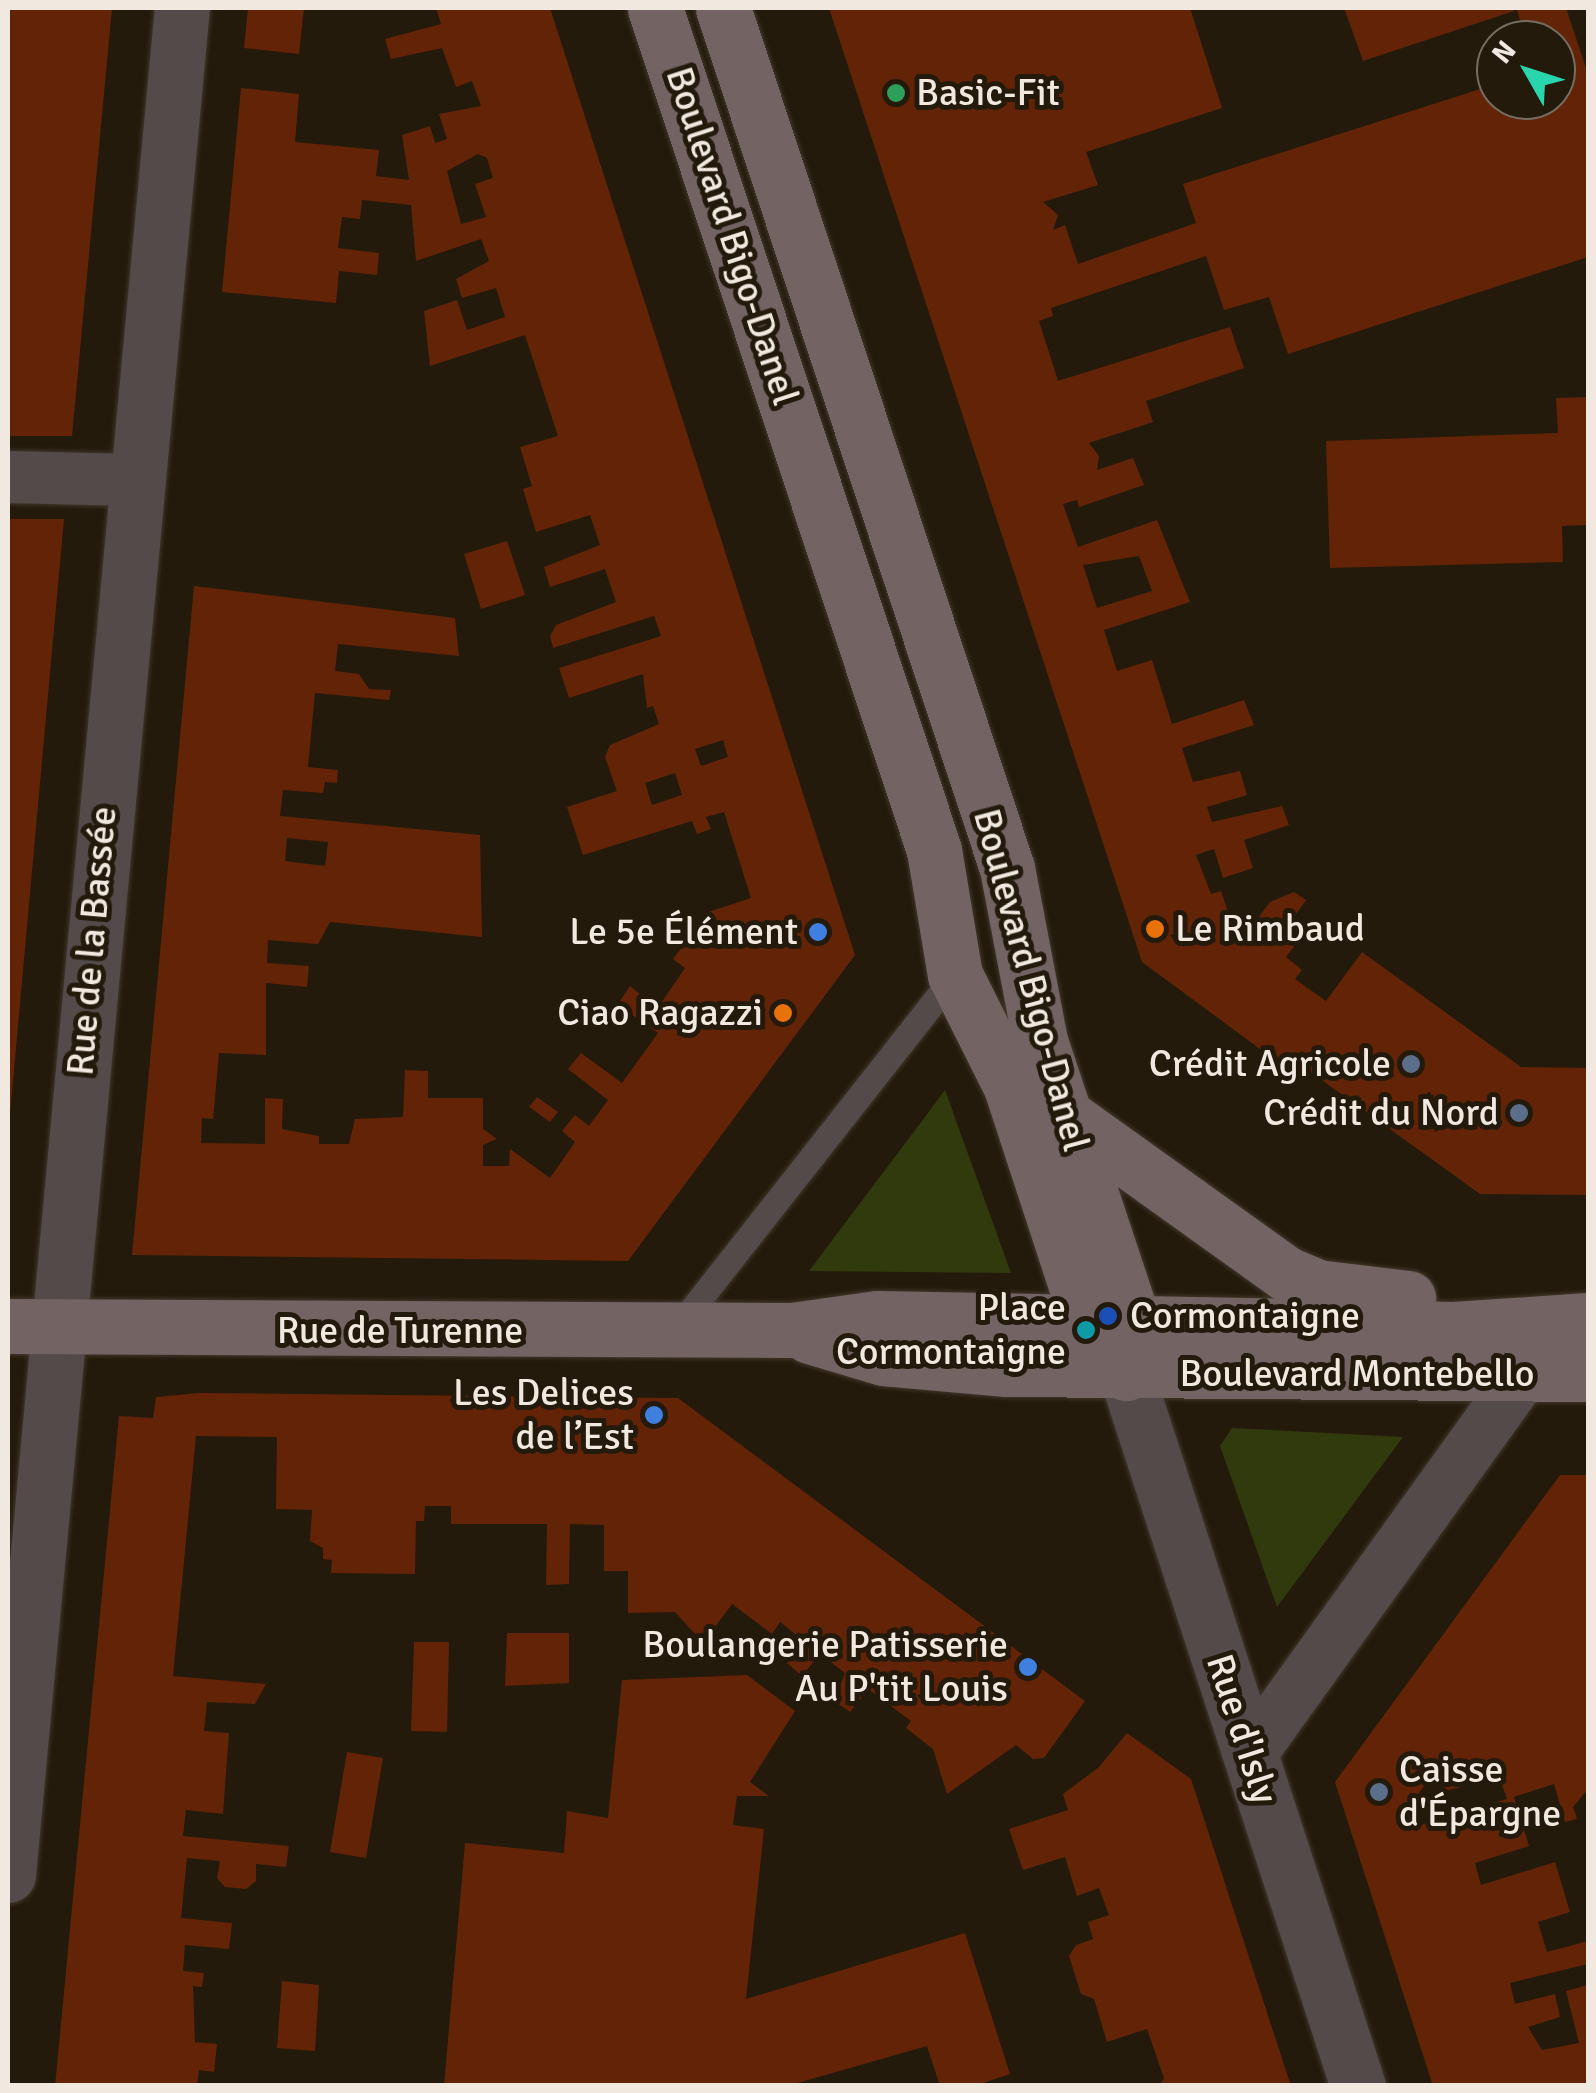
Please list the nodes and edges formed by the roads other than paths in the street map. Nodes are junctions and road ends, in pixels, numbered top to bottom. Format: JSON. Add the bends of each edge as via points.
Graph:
{"nodes":[{"id":1,"x":182,"y":8,"type":"edge"},
{"id":2,"x":655,"y":8,"type":"edge"},
{"id":3,"x":723,"y":8,"type":"edge"},
{"id":4,"x":8,"y":477,"type":"edge"},
{"id":5,"x":133,"y":480,"type":"junction"},
{"id":6,"x":956,"y":975,"type":"junction"},
{"id":7,"x":1060,"y":1110,"type":"junction"},
{"id":8,"x":1579,"y":1320,"type":"edge"},
{"id":9,"x":32,"y":1327,"type":"edge"},
{"id":10,"x":675,"y":1330,"type":"junction"},
{"id":11,"x":1117,"y":1342,"type":"junction"},
{"id":12,"x":1524,"y":1374,"type":"junction"},
{"id":13,"x":1588,"y":1374,"type":"edge"},
{"id":14,"x":1250,"y":1755,"type":"junction"},
{"id":15,"x":8,"y":1875,"type":"edge"},
{"id":16,"x":1358,"y":2086,"type":"edge"}],
"edges":[{"from":1,"to":5,"type":"street","name":"Rue de la Bassée"},
{"from":2,"to":6,"type":"main road","name":"Boulevard Bigo-Danel","via":[[934,850]]},
{"from":3,"to":7,"type":"main road","name":"Boulevard Bigo-Danel","via":[[1007,868],[1030,999]]},
{"from":4,"to":5,"type":"street"},
{"from":5,"to":9,"type":"street","name":"Rue de la Bassée"},
{"from":6,"to":10,"type":"lane"},
{"from":6,"to":11,"type":"main road","name":"Boulevard Bigo-Danel","via":[[1011,1087]]},
{"from":7,"to":8,"type":"main road","via":[[1255,1257],[1318,1287]]},
{"from":7,"to":11,"type":"main road","name":"Boulevard Bigo-Danel"},
{"from":8,"to":11,"type":"main road","name":"Boulevard Montebello"},
{"from":9,"to":10,"type":"main road","name":"Rue de Turenne"},
{"from":9,"to":15,"type":"street","name":"Rue de la Bassée"},
{"from":10,"to":11,"type":"main road","name":"Rue de Turenne","via":[[792,1330],[912,1362]]},
{"from":11,"to":12,"type":"main road","name":"Boulevard Montebello"},
{"from":11,"to":14,"type":"street","name":"Rue d'Isly"},
{"from":12,"to":13,"type":"main road","name":"Boulevard Montebello"},
{"from":12,"to":14,"type":"street"},
{"from":14,"to":16,"type":"street","name":"Rue d'Isly"}]}
